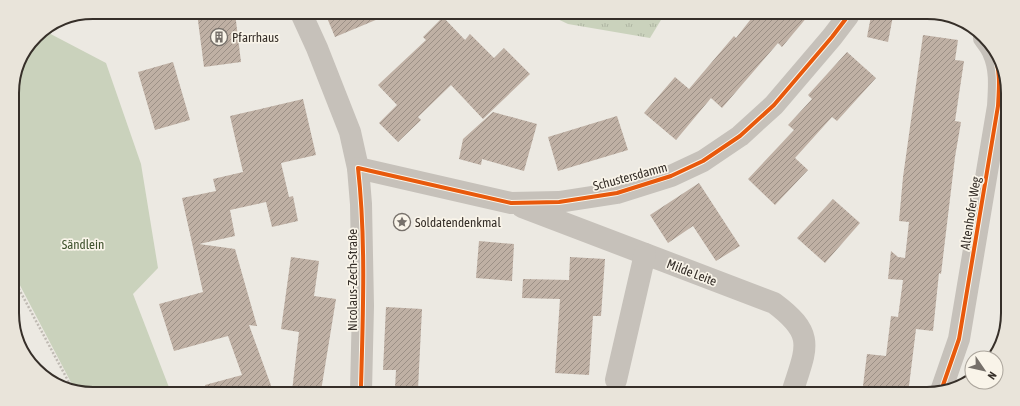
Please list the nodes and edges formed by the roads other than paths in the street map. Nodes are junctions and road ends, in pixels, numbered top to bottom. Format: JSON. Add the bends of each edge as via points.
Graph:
{"nodes":[{"id":1,"x":304,"y":19,"type":"edge"},
{"id":2,"x":846,"y":19,"type":"edge"},
{"id":3,"x":999,"y":77,"type":"edge"},
{"id":4,"x":358,"y":168,"type":"junction"},
{"id":5,"x":511,"y":203,"type":"junction"},
{"id":6,"x":645,"y":254,"type":"junction"},
{"id":7,"x":616,"y":380,"type":"dead end"},
{"id":8,"x":943,"y":386,"type":"edge"},
{"id":9,"x":360,"y":387,"type":"edge"},
{"id":10,"x":794,"y":387,"type":"edge"}],
"edges":[{"from":1,"to":4,"type":"street","name":"Nicolaus-Zech-Straße","via":[[350,132]]},
{"from":2,"to":5,"type":"street","name":"Schustersdamm","via":[[774,105],[740,136],[703,161],[671,176],[617,193],[560,202]]},
{"from":3,"to":8,"type":"street","name":"Altenhofer Weg","via":[[998,106],[959,339]]},
{"from":4,"to":5,"type":"street","name":"Schustersdamm"},
{"from":4,"to":9,"type":"street","name":"Nicolaus-Zech-Straße","via":[[363,306]]},
{"from":5,"to":6,"type":"street","name":"Milde Leite"},
{"from":6,"to":7,"type":"street"},
{"from":6,"to":10,"type":"street","name":"Milde Leite","via":[[774,303],[790,314],[804,334],[805,352]]}]}
